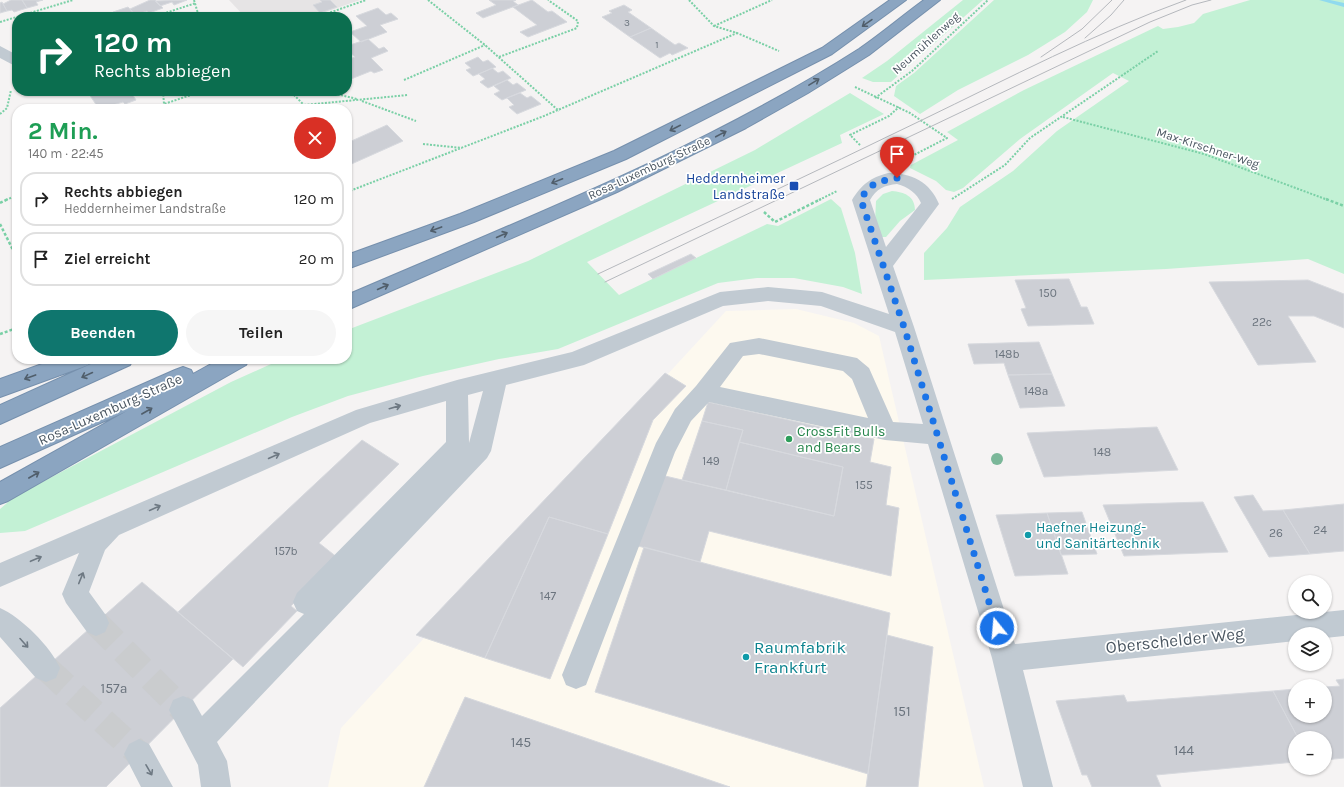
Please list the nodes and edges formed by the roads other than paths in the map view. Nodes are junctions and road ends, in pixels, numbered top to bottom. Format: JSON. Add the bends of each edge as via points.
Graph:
{"nodes":[{"id":1,"x":899,"y":0,"type":"edge"},
{"id":2,"x":933,"y":0,"type":"edge"},
{"id":3,"x":0,"y":51,"type":"edge"},
{"id":4,"x":12,"y":59,"type":"edge"},
{"id":5,"x":352,"y":260,"type":"edge"},
{"id":6,"x":883,"y":265,"type":"junction"},
{"id":7,"x":352,"y":301,"type":"edge"},
{"id":8,"x":904,"y":327,"type":"junction"},
{"id":9,"x":66,"y":364,"type":"edge"},
{"id":10,"x":111,"y":364,"type":"edge"},
{"id":11,"x":210,"y":364,"type":"edge"},
{"id":12,"x":229,"y":364,"type":"edge"},
{"id":13,"x":497,"y":379,"type":"junction"},
{"id":14,"x":0,"y":388,"type":"edge"},
{"id":15,"x":457,"y":389,"type":"junction"},
{"id":16,"x":704,"y":392,"type":"junction"},
{"id":17,"x":0,"y":415,"type":"edge"},
{"id":18,"x":885,"y":431,"type":"junction"},
{"id":19,"x":937,"y":435,"type":"junction"},
{"id":20,"x":0,"y":458,"type":"edge"},
{"id":21,"x":0,"y":494,"type":"edge"},
{"id":22,"x":112,"y":527,"type":"junction"},
{"id":23,"x":0,"y":575,"type":"edge"},
{"id":24,"x":306,"y":602,"type":"dead end"},
{"id":25,"x":0,"y":621,"type":"edge"},
{"id":26,"x":1344,"y":622,"type":"edge"},
{"id":27,"x":96,"y":623,"type":"tunnel mouth"},
{"id":28,"x":1006,"y":658,"type":"junction"},
{"id":29,"x":46,"y":668,"type":"tunnel mouth"},
{"id":30,"x":576,"y":674,"type":"dead end"},
{"id":31,"x":183,"y":710,"type":"tunnel mouth"},
{"id":32,"x":200,"y":739,"type":"junction"},
{"id":33,"x":139,"y":754,"type":"tunnel mouth"},
{"id":34,"x":158,"y":787,"type":"edge"},
{"id":35,"x":216,"y":787,"type":"edge"},
{"id":36,"x":1038,"y":787,"type":"edge"}],
"edges":[{"from":1,"to":5,"type":"highway","name":"Rosa-Luxemburg-Straße","one_way":true,"via":[[827,51],[620,156],[467,218]]},
{"from":7,"to":2,"type":"highway","name":"Rosa-Luxemburg-Straße","one_way":true,"via":[[666,163],[780,103],[865,51]]},
{"from":3,"to":4,"type":"street"},
{"from":6,"to":6,"type":"street","via":[[930,204],[924,192],[913,183],[897,178],[879,181],[865,190],[861,200]]},
{"from":6,"to":8,"type":"street"},
{"from":8,"to":13,"type":"street","via":[[822,299],[768,294],[720,299],[576,359]]},
{"from":8,"to":19,"type":"street"},
{"from":9,"to":14,"type":"highway","one_way":true},
{"from":10,"to":17,"type":"highway","one_way":true},
{"from":11,"to":20,"type":"highway","name":"Rosa-Luxemburg-Straße"},
{"from":21,"to":12,"type":"highway","one_way":true},
{"from":13,"to":15,"type":"street"},
{"from":13,"to":32,"type":"street","via":[[479,451]]},
{"from":22,"to":15,"type":"street","one_way":true,"via":[[364,416]]},
{"from":15,"to":24,"type":"street","via":[[458,445]]},
{"from":16,"to":18,"type":"street"},
{"from":16,"to":18,"type":"street","via":[[737,349],[759,346],[849,364],[860,374]]},
{"from":16,"to":30,"type":"street","via":[[684,415],[664,450]]},
{"from":18,"to":19,"type":"street"},
{"from":19,"to":28,"type":"street"},
{"from":23,"to":22,"type":"street","one_way":true},
{"from":27,"to":22,"type":"street","one_way":true,"via":[[74,594],[95,543]]},
{"from":25,"to":29,"type":"street","one_way":true,"via":[[11,629]]},
{"from":26,"to":28,"type":"street","name":"Oberschelder Weg"},
{"from":28,"to":36,"type":"street"},
{"from":31,"to":32,"type":"street"},
{"from":32,"to":35,"type":"street","via":[[212,761]]},
{"from":33,"to":34,"type":"street","one_way":true}]}
